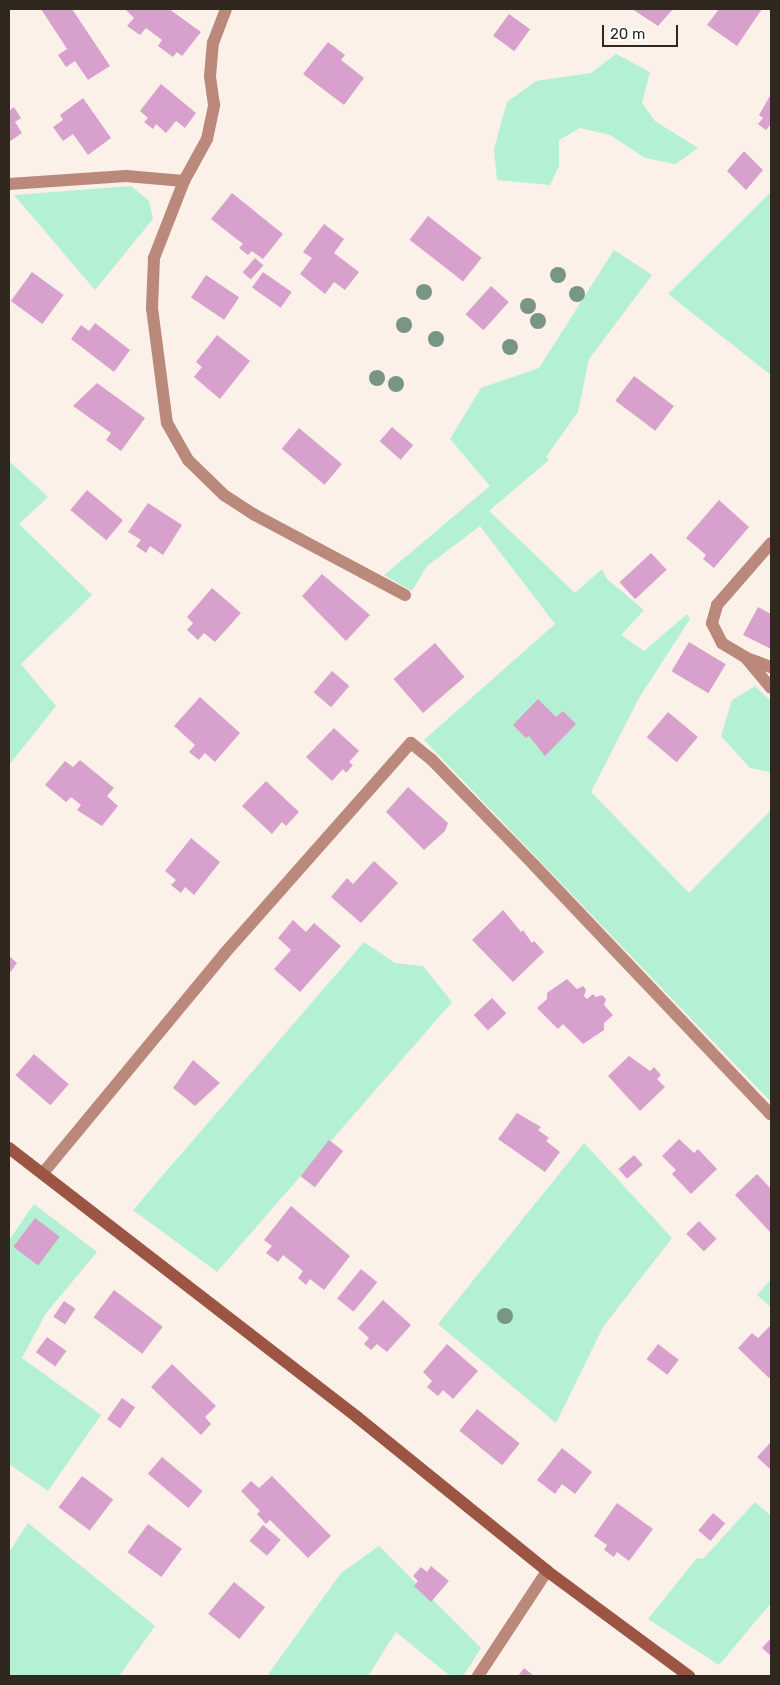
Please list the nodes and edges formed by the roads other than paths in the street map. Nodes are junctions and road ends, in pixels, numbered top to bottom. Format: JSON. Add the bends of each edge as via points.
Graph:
{"nodes":[{"id":1,"x":226,"y":9,"type":"edge"},
{"id":2,"x":184,"y":181,"type":"junction"},
{"id":3,"x":9,"y":184,"type":"edge"},
{"id":4,"x":771,"y":543,"type":"edge"},
{"id":5,"x":404,"y":595,"type":"dead end"},
{"id":6,"x":745,"y":657,"type":"junction"},
{"id":7,"x":771,"y":667,"type":"edge"},
{"id":8,"x":771,"y":688,"type":"edge"},
{"id":9,"x":771,"y":1114,"type":"edge"},
{"id":10,"x":9,"y":1148,"type":"edge"},
{"id":11,"x":43,"y":1173,"type":"junction"},
{"id":12,"x":547,"y":1571,"type":"junction"},
{"id":13,"x":478,"y":1676,"type":"edge"},
{"id":14,"x":689,"y":1676,"type":"edge"}],
"edges":[{"from":1,"to":2,"type":"street","via":[[213,43],[210,76],[214,105],[207,140]]},
{"from":2,"to":3,"type":"street","via":[[126,176]]},
{"from":2,"to":5,"type":"street","via":[[154,258],[152,308],[167,423],[188,460],[224,495]]},
{"from":4,"to":6,"type":"street","via":[[717,605],[712,623],[722,643]]},
{"from":6,"to":7,"type":"street"},
{"from":6,"to":8,"type":"street"},
{"from":9,"to":11,"type":"street","via":[[534,865],[431,759],[411,743],[224,954]]},
{"from":10,"to":11,"type":"street"},
{"from":11,"to":12,"type":"street","via":[[357,1417]]},
{"from":12,"to":13,"type":"street"},
{"from":12,"to":14,"type":"street"}]}
